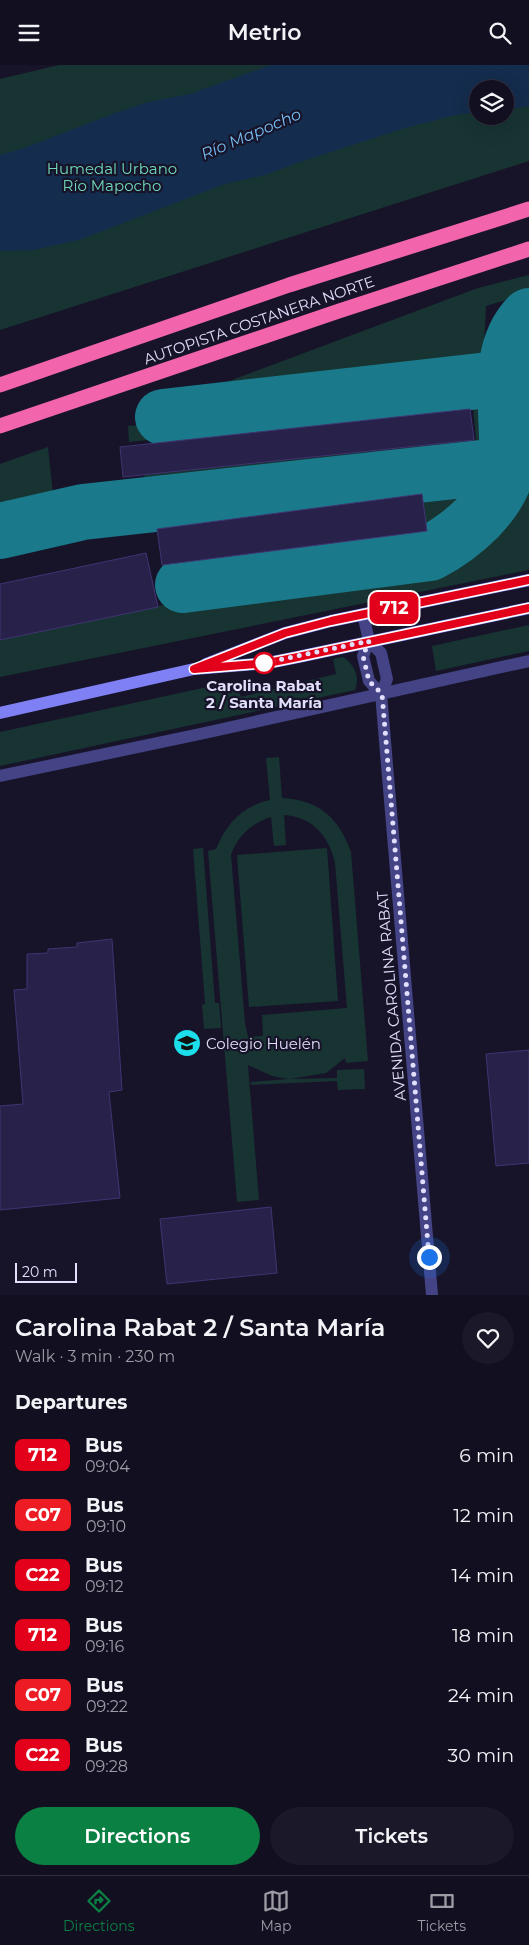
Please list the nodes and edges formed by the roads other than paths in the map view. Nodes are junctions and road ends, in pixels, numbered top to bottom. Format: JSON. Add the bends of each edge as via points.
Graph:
{"nodes":[{"id":1,"x":529,"y":209,"type":"edge"},
{"id":2,"x":529,"y":249,"type":"edge"},
{"id":3,"x":0,"y":385,"type":"edge"},
{"id":4,"x":0,"y":425,"type":"edge"},
{"id":5,"x":529,"y":579,"type":"edge"},
{"id":6,"x":529,"y":608,"type":"edge"},
{"id":7,"x":363,"y":614,"type":"junction"},
{"id":8,"x":369,"y":641,"type":"junction"},
{"id":9,"x":529,"y":661,"type":"edge"},
{"id":10,"x":194,"y":669,"type":"junction"},
{"id":11,"x":382,"y":694,"type":"junction"},
{"id":12,"x":0,"y":713,"type":"edge"},
{"id":13,"x":0,"y":777,"type":"edge"},
{"id":14,"x":432,"y":1295,"type":"edge"}],
"edges":[{"from":1,"to":3,"type":"highway","name":"AUTOPISTA COSTANERA NORTE","via":[[298,282]]},
{"from":2,"to":4,"type":"highway","name":"AUTOPISTA COSTANERA NORTE"},
{"from":5,"to":7,"type":"main road"},
{"from":6,"to":8,"type":"main road"},
{"from":7,"to":8,"type":"street","name":"AVENIDA CAROLINA RABAT"},
{"from":7,"to":10,"type":"main road","via":[[285,633]]},
{"from":8,"to":10,"type":"main road","via":[[268,663]]},
{"from":8,"to":11,"type":"street","name":"AVENIDA CAROLINA RABAT","via":[[381,653],[387,679]]},
{"from":8,"to":11,"type":"street","name":"AVENIDA CAROLINA RABAT","via":[[363,656],[369,681]]},
{"from":9,"to":11,"type":"street"},
{"from":10,"to":12,"type":"main road"},
{"from":11,"to":13,"type":"street"},
{"from":11,"to":14,"type":"street","name":"AVENIDA CAROLINA RABAT"}]}
